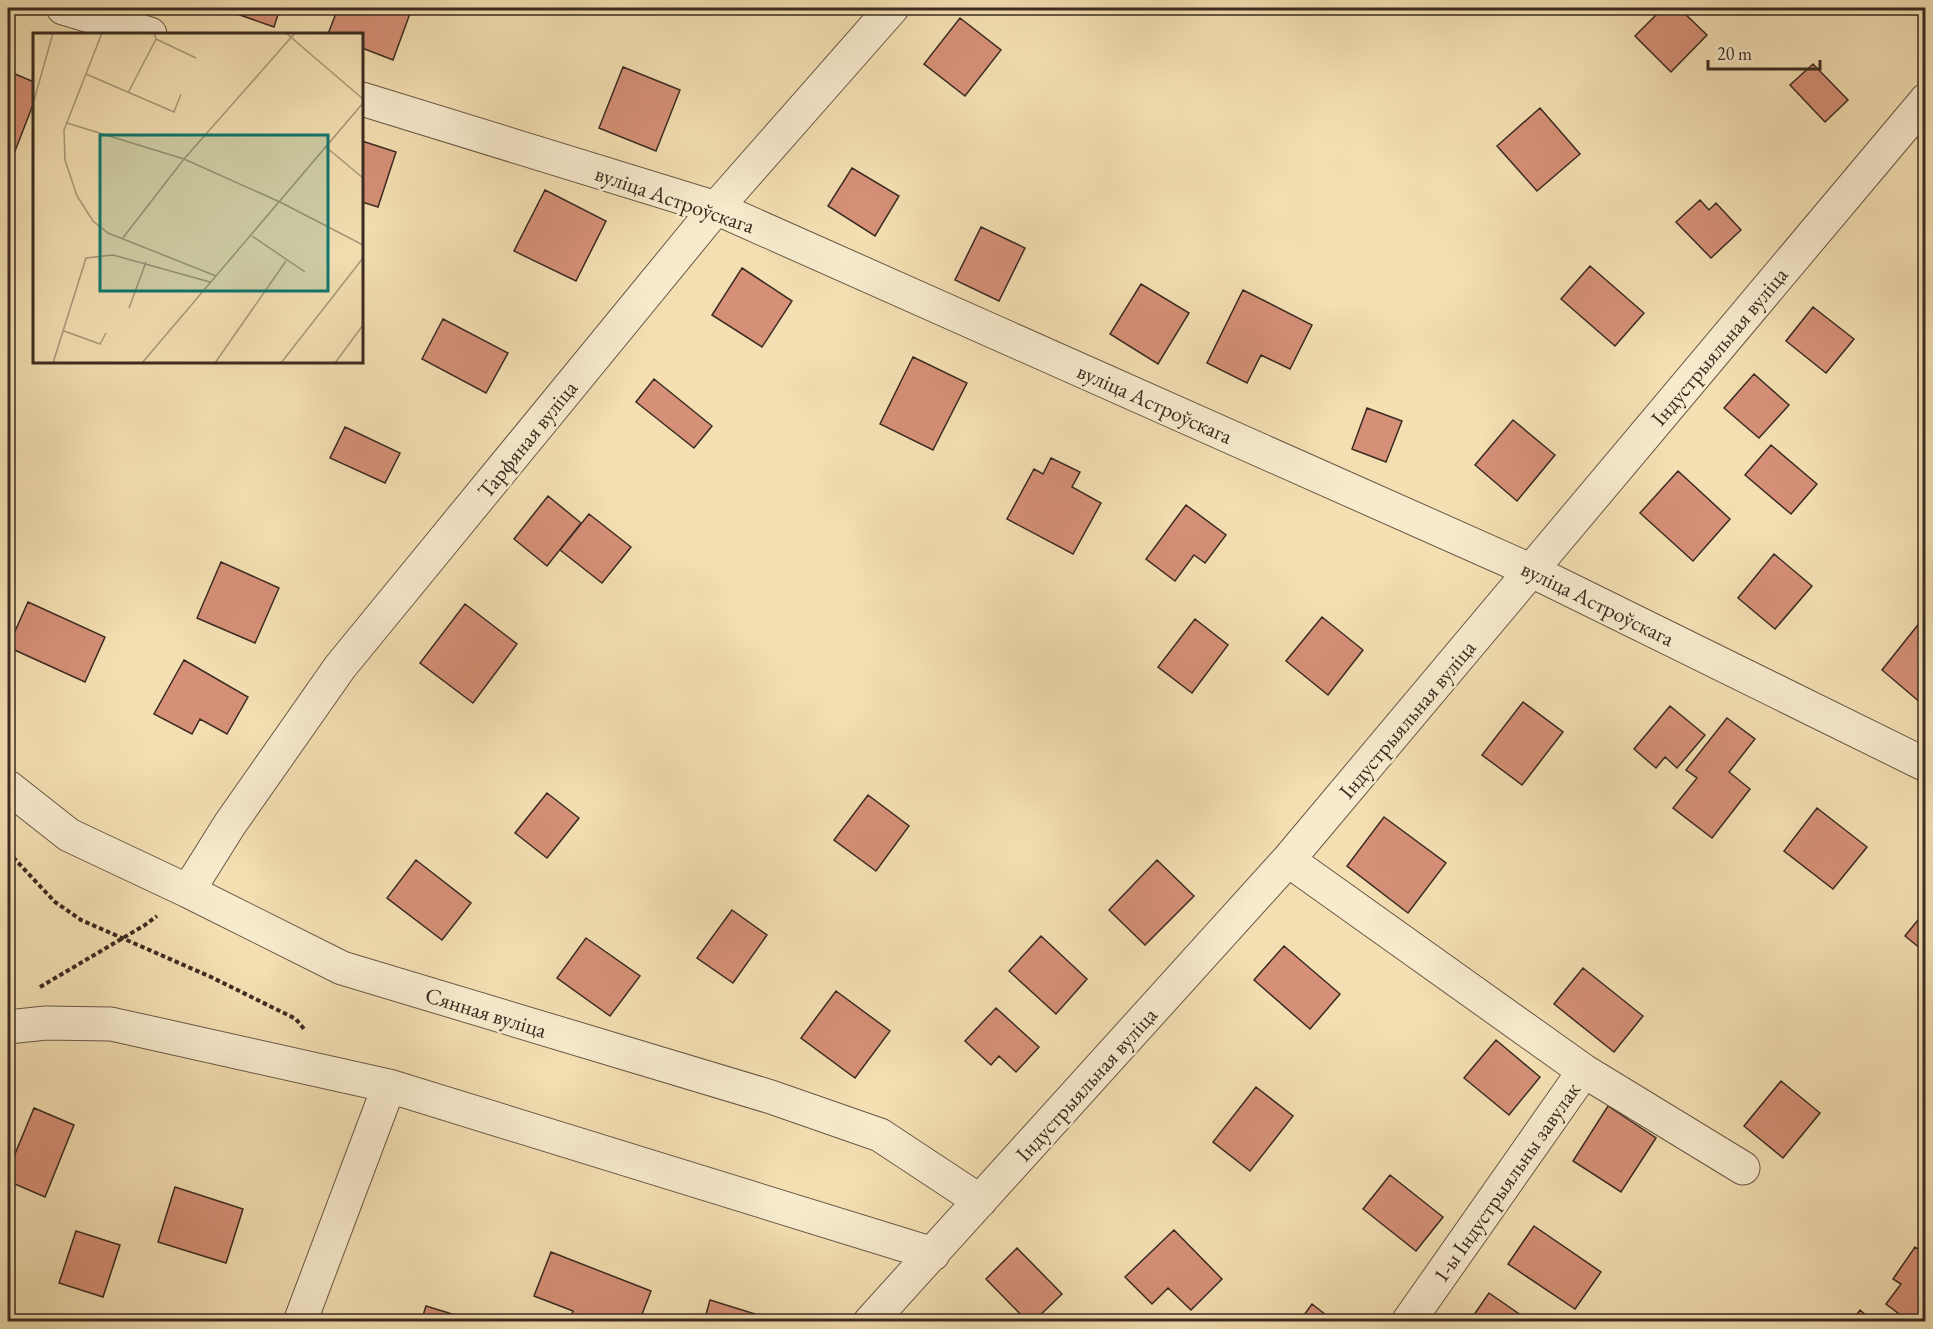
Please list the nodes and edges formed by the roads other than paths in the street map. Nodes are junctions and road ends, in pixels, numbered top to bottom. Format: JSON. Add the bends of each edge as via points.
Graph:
{"nodes":[{"id":1,"x":63,"y":8,"type":"edge"},
{"id":2,"x":892,"y":8,"type":"edge"},
{"id":3,"x":147,"y":33,"type":"edge"},
{"id":4,"x":363,"y":99,"type":"edge"},
{"id":5,"x":1924,"y":105,"type":"edge"},
{"id":6,"x":716,"y":208,"type":"junction"},
{"id":7,"x":1532,"y":570,"type":"junction"},
{"id":8,"x":1926,"y":765,"type":"edge"},
{"id":9,"x":8,"y":787,"type":"edge"},
{"id":10,"x":1287,"y":860,"type":"junction"},
{"id":11,"x":188,"y":891,"type":"junction"},
{"id":12,"x":8,"y":1027,"type":"edge"},
{"id":13,"x":1584,"y":1071,"type":"junction"},
{"id":14,"x":389,"y":1086,"type":"junction"},
{"id":15,"x":1743,"y":1168,"type":"dead end"},
{"id":16,"x":980,"y":1201,"type":"junction"},
{"id":17,"x":933,"y":1254,"type":"junction"},
{"id":18,"x":300,"y":1322,"type":"edge"},
{"id":19,"x":870,"y":1322,"type":"edge"},
{"id":20,"x":1408,"y":1322,"type":"edge"}],
"edges":[{"from":1,"to":3,"type":"street"},
{"from":2,"to":6,"type":"street","name":"Тарфяная вуліца"},
{"from":4,"to":6,"type":"street","name":"вуліца Астроўскага"},
{"from":5,"to":7,"type":"street","name":"Індустрыяльная вуліца"},
{"from":6,"to":7,"type":"street","name":"вуліца Астроўскага"},
{"from":6,"to":11,"type":"street","name":"Тарфяная вуліца","via":[[340,667]]},
{"from":7,"to":8,"type":"street","name":"вуліца Астроўскага"},
{"from":7,"to":10,"type":"street","name":"Індустрыяльная вуліца"},
{"from":9,"to":11,"type":"street","name":"Сянная вуліца","via":[[69,835]]},
{"from":10,"to":13,"type":"street"},
{"from":10,"to":16,"type":"street","name":"Індустрыяльная вуліца"},
{"from":11,"to":16,"type":"street","name":"Сянная вуліца","via":[[342,968],[771,1097],[880,1135]]},
{"from":12,"to":14,"type":"street","via":[[111,1024]]},
{"from":13,"to":15,"type":"street"},
{"from":13,"to":20,"type":"street","name":"1-ы Індустрыяльны завулак"},
{"from":14,"to":17,"type":"street"},
{"from":14,"to":18,"type":"street"},
{"from":16,"to":17,"type":"street","name":"Індустрыяльная вуліца"},
{"from":17,"to":19,"type":"street","name":"Індустрыяльная вуліца"}]}
